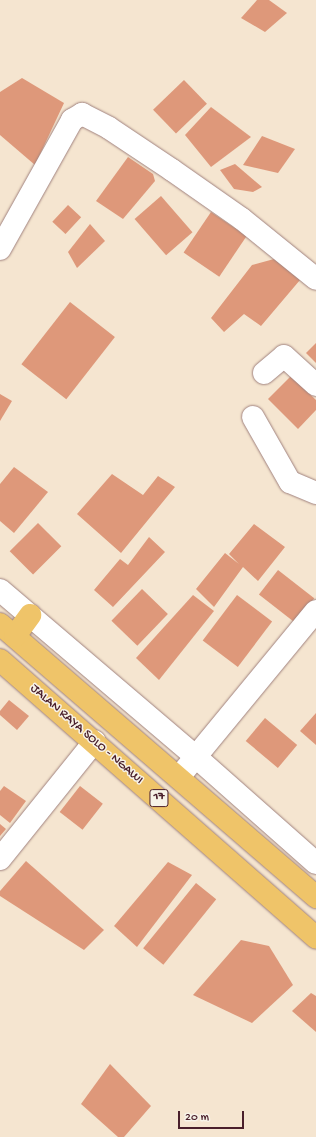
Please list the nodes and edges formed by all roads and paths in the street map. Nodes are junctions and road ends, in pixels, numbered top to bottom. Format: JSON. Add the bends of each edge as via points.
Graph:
{"nodes":[{"id":1,"x":0,"y":249,"type":"edge"},
{"id":2,"x":314,"y":272,"type":"edge"},
{"id":3,"x":264,"y":373,"type":"dead end"},
{"id":4,"x":316,"y":384,"type":"edge"},
{"id":5,"x":253,"y":417,"type":"dead end"},
{"id":6,"x":316,"y":493,"type":"edge"},
{"id":7,"x":0,"y":590,"type":"edge"},
{"id":8,"x":316,"y":611,"type":"edge"},
{"id":9,"x":30,"y":615,"type":"junction"},
{"id":10,"x":7,"y":630,"type":"edge"},
{"id":11,"x":0,"y":660,"type":"edge"},
{"id":12,"x":95,"y":741,"type":"junction"},
{"id":13,"x":196,"y":756,"type":"junction"},
{"id":14,"x":179,"y":777,"type":"junction"},
{"id":15,"x":0,"y":859,"type":"edge"},
{"id":16,"x":316,"y":863,"type":"edge"},
{"id":17,"x":316,"y":896,"type":"edge"},
{"id":18,"x":316,"y":938,"type":"edge"}],
"edges":[{"from":1,"to":2,"type":"street","via":[[72,120],[82,114],[109,128],[179,175]]},
{"from":3,"to":4,"type":"street","via":[[284,356]]},
{"from":5,"to":6,"type":"street","via":[[290,482]]},
{"from":7,"to":9,"type":"street"},
{"from":8,"to":13,"type":"street"},
{"from":9,"to":10,"type":"highway"},
{"from":9,"to":13,"type":"street"},
{"from":10,"to":14,"type":"highway","number":"17"},
{"from":11,"to":12,"type":"highway","name":"JALAN RAYA SOLO - NGAWI","number":"17"},
{"from":12,"to":15,"type":"street"},
{"from":12,"to":18,"type":"highway","name":"JALAN RAYA SOLO - NGAWI","number":"17"},
{"from":13,"to":14,"type":"street"},
{"from":13,"to":16,"type":"street"},
{"from":14,"to":17,"type":"highway","number":"17"}]}
